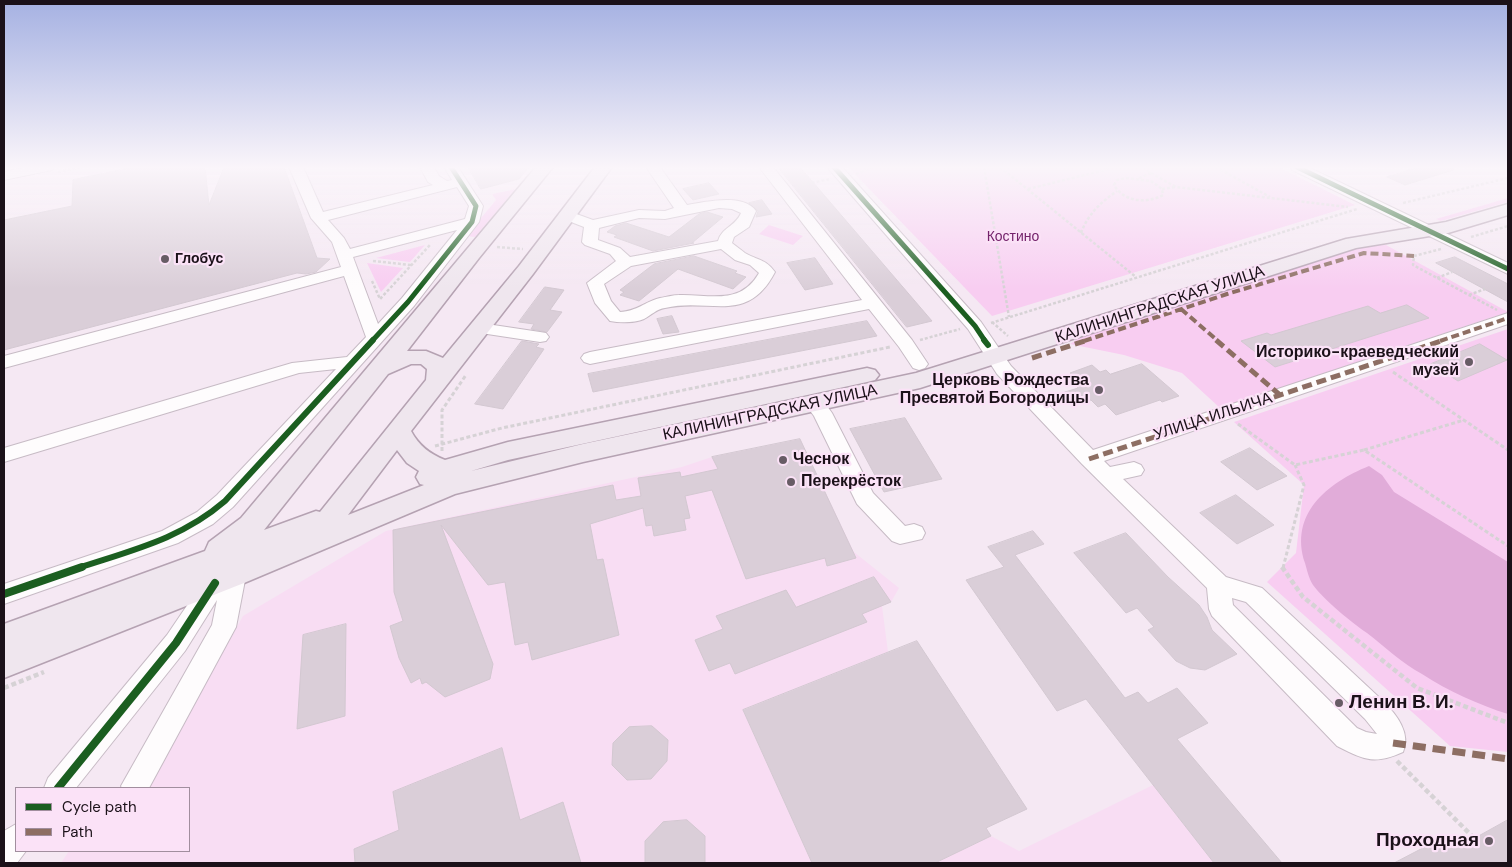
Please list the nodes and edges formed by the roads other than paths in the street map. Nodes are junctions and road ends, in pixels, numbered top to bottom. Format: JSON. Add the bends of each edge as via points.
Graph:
{"nodes":[{"id":1,"x":313,"y":207,"type":"edge"},
{"id":2,"x":354,"y":207,"type":"edge"},
{"id":3,"x":476,"y":207,"type":"edge"},
{"id":4,"x":511,"y":207,"type":"edge"},
{"id":5,"x":572,"y":207,"type":"edge"},
{"id":6,"x":681,"y":207,"type":"edge"},
{"id":7,"x":698,"y":207,"type":"edge"},
{"id":8,"x":740,"y":207,"type":"edge"},
{"id":9,"x":797,"y":207,"type":"edge"},
{"id":10,"x":870,"y":207,"type":"edge"},
{"id":11,"x":1381,"y":207,"type":"edge"},
{"id":12,"x":1454,"y":207,"type":"edge"},
{"id":13,"x":1508,"y":209,"type":"edge"},
{"id":14,"x":683,"y":210,"type":"junction"},
{"id":15,"x":566,"y":215,"type":"junction"},
{"id":16,"x":318,"y":218,"type":"junction"},
{"id":17,"x":1405,"y":219,"type":"junction"},
{"id":18,"x":472,"y":222,"type":"junction"},
{"id":19,"x":592,"y":225,"type":"junction"},
{"id":20,"x":1429,"y":231,"type":"junction"},
{"id":21,"x":724,"y":244,"type":"junction"},
{"id":22,"x":347,"y":262,"type":"junction"},
{"id":23,"x":626,"y":262,"type":"junction"},
{"id":24,"x":1508,"y":269,"type":"edge"},
{"id":25,"x":872,"y":304,"type":"junction"},
{"id":26,"x":1504,"y":315,"type":"edge"},
{"id":27,"x":419,"y":322,"type":"junction"},
{"id":28,"x":477,"y":331,"type":"junction"},
{"id":29,"x":540,"y":336,"type":"dead end"},
{"id":30,"x":374,"y":338,"type":"junction"},
{"id":31,"x":992,"y":351,"type":"junction"},
{"id":32,"x":590,"y":358,"type":"dead end"},
{"id":33,"x":4,"y":362,"type":"edge"},
{"id":34,"x":352,"y":362,"type":"junction"},
{"id":35,"x":919,"y":364,"type":"junction"},
{"id":36,"x":376,"y":373,"type":"junction"},
{"id":37,"x":437,"y":382,"type":"junction"},
{"id":38,"x":815,"y":404,"type":"junction"},
{"id":39,"x":398,"y":430,"type":"junction"},
{"id":40,"x":4,"y":454,"type":"edge"},
{"id":41,"x":1097,"y":467,"type":"junction"},
{"id":42,"x":445,"y":470,"type":"junction"},
{"id":43,"x":1134,"y":470,"type":"dead end"},
{"id":44,"x":331,"y":516,"type":"junction"},
{"id":45,"x":251,"y":526,"type":"junction"},
{"id":46,"x":914,"y":533,"type":"dead end"},
{"id":47,"x":277,"y":537,"type":"junction"},
{"id":48,"x":315,"y":540,"type":"junction"},
{"id":49,"x":214,"y":575,"type":"junction"},
{"id":50,"x":1218,"y":584,"type":"junction"},
{"id":51,"x":4,"y":594,"type":"edge"},
{"id":52,"x":4,"y":644,"type":"edge"},
{"id":53,"x":135,"y":786,"type":"dead end"},
{"id":54,"x":59,"y":787,"type":"edge"},
{"id":55,"x":15,"y":840,"type":"edge"},
{"id":56,"x":4,"y":855,"type":"edge"}],
"edges":[{"from":1,"to":16,"type":"street"},
{"from":2,"to":16,"type":"street"},
{"from":3,"to":18,"type":"street"},
{"from":4,"to":27,"type":"main road"},
{"from":5,"to":15,"type":"main road"},
{"from":6,"to":14,"type":"street"},
{"from":7,"to":14,"type":"street"},
{"from":8,"to":21,"type":"street","via":[[749,211],[744,224],[727,235]]},
{"from":9,"to":25,"type":"street"},
{"from":10,"to":31,"type":"street","via":[[975,326]]},
{"from":11,"to":17,"type":"street"},
{"from":12,"to":17,"type":"main road","name":"КАЛИНИНГРАДСКАЯ УЛИЦА"},
{"from":13,"to":20,"type":"main road","name":"КАЛИНИНГРАДСКАЯ УЛИЦА"},
{"from":14,"to":19,"type":"street","via":[[665,215],[639,214]]},
{"from":15,"to":19,"type":"street"},
{"from":15,"to":28,"type":"main road"},
{"from":16,"to":22,"type":"street","via":[[335,236]]},
{"from":17,"to":20,"type":"street"},
{"from":17,"to":31,"type":"main road","name":"КАЛИНИНГРАДСКАЯ УЛИЦА","via":[[1118,302]]},
{"from":18,"to":22,"type":"street"},
{"from":18,"to":30,"type":"street","via":[[408,302]]},
{"from":19,"to":23,"type":"street","via":[[590,242],[615,251]]},
{"from":20,"to":24,"type":"street","via":[[1463,240]]},
{"from":20,"to":31,"type":"main road","name":"КАЛИНИНГРАДСКАЯ УЛИЦА","via":[[1353,243]]},
{"from":21,"to":23,"type":"street"},
{"from":21,"to":23,"type":"street","via":[[767,272],[760,285],[747,296],[728,302],[678,300],[657,304],[637,316],[616,317],[603,304],[595,283]]},
{"from":22,"to":30,"type":"street"},
{"from":22,"to":33,"type":"street"},
{"from":25,"to":32,"type":"street"},
{"from":25,"to":35,"type":"street"},
{"from":26,"to":41,"type":"street","name":"УЛИЦА ИЛЬИЧА","via":[[1223,414]]},
{"from":27,"to":28,"type":"main road","via":[[419,338],[428,346],[452,344]]},
{"from":27,"to":36,"type":"main road"},
{"from":28,"to":29,"type":"street"},
{"from":28,"to":37,"type":"main road"},
{"from":30,"to":34,"type":"street"},
{"from":31,"to":35,"type":"main road","name":"КАЛИНИНГРАДСКАЯ УЛИЦА"},
{"from":31,"to":38,"type":"main road","name":"КАЛИНИНГРАДСКАЯ УЛИЦА","via":[[920,380]]},
{"from":31,"to":41,"type":"street","via":[[1004,370]]},
{"from":34,"to":40,"type":"street","via":[[298,367]]},
{"from":34,"to":51,"type":"street","via":[[225,501],[205,518],[170,537]]},
{"from":35,"to":42,"type":"main road","name":"КАЛИНИНГРАДСКАЯ УЛИЦА","via":[[526,447]]},
{"from":36,"to":37,"type":"main road","via":[[391,364],[422,356],[434,360],[439,367]]},
{"from":36,"to":45,"type":"main road"},
{"from":37,"to":39,"type":"main road"},
{"from":38,"to":46,"type":"street","via":[[900,535]]},
{"from":38,"to":48,"type":"main road","name":"КАЛИНИНГРАДСКАЯ УЛИЦА","via":[[479,478],[430,492]]},
{"from":39,"to":42,"type":"main road","via":[[413,456],[427,465]]},
{"from":39,"to":44,"type":"main road"},
{"from":41,"to":43,"type":"street"},
{"from":41,"to":50,"type":"street"},
{"from":42,"to":44,"type":"main road","name":"КАЛИНИНГРАДСКАЯ УЛИЦА"},
{"from":44,"to":47,"type":"main road","name":"КАЛИНИНГРАДСКАЯ УЛИЦА"},
{"from":44,"to":48,"type":"main road"},
{"from":45,"to":47,"type":"main road","name":"КАЛИНИНГРАДСКАЯ УЛИЦА"},
{"from":45,"to":49,"type":"main road","name":"КАЛИНИНГРАДСКАЯ УЛИЦА"},
{"from":47,"to":48,"type":"main road","name":"КАЛИНИНГРАДСКАЯ УЛИЦА"},
{"from":47,"to":49,"type":"main road","name":"КАЛИНИНГРАДСКАЯ УЛИЦА"},
{"from":48,"to":49,"type":"main road","name":"КАЛИНИНГРАДСКАЯ УЛИЦА"},
{"from":49,"to":52,"type":"main road","name":"КАЛИНИНГРАДСКАЯ УЛИЦА"},
{"from":49,"to":53,"type":"street","via":[[224,627]]},
{"from":49,"to":54,"type":"street","via":[[176,643]]},
{"from":50,"to":50,"type":"street","via":[[1254,595],[1374,710],[1388,725],[1394,743],[1384,748],[1368,748],[1346,736],[1221,609]]},
{"from":55,"to":56,"type":"street"}]}
